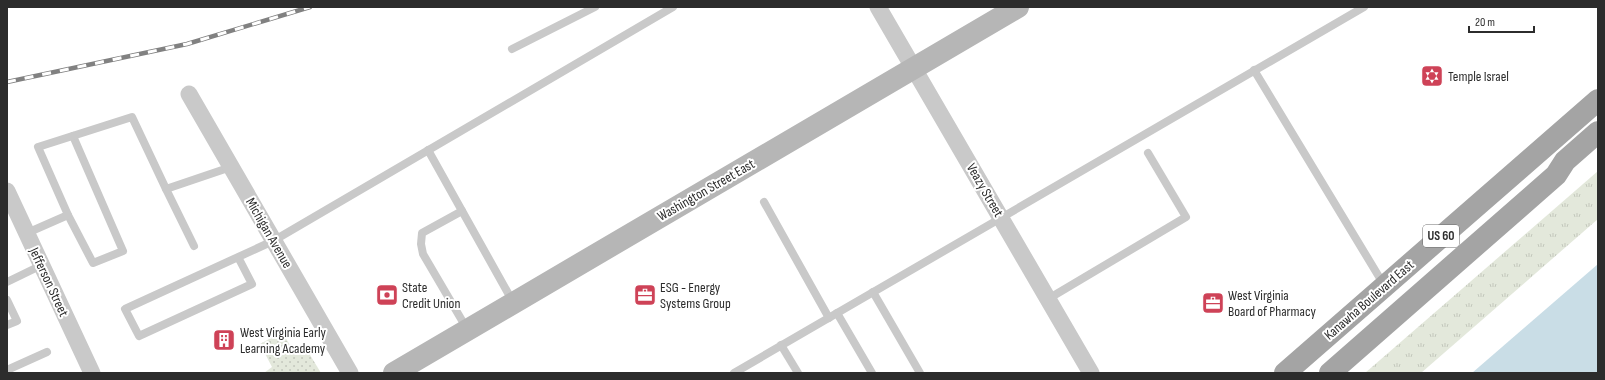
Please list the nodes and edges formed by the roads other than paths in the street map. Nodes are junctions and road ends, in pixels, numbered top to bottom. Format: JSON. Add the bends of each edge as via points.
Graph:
{"nodes":[{"id":1,"x":595,"y":7,"type":"edge"},
{"id":2,"x":673,"y":7,"type":"edge"},
{"id":3,"x":878,"y":7,"type":"edge"},
{"id":4,"x":1018,"y":7,"type":"edge"},
{"id":5,"x":1364,"y":7,"type":"edge"},
{"id":6,"x":512,"y":49,"type":"dead end"},
{"id":7,"x":914,"y":68,"type":"junction"},
{"id":8,"x":1254,"y":70,"type":"junction"},
{"id":9,"x":188,"y":94,"type":"dead end"},
{"id":10,"x":1598,"y":100,"type":"edge"},
{"id":11,"x":1598,"y":132,"type":"edge"},
{"id":12,"x":73,"y":136,"type":"junction"},
{"id":13,"x":1598,"y":149,"type":"edge"},
{"id":14,"x":428,"y":150,"type":"junction"},
{"id":15,"x":1148,"y":153,"type":"dead end"},
{"id":16,"x":231,"y":167,"type":"junction"},
{"id":17,"x":1556,"y":175,"type":"junction"},
{"id":18,"x":166,"y":188,"type":"junction"},
{"id":19,"x":8,"y":196,"type":"edge"},
{"id":20,"x":764,"y":202,"type":"dead end"},
{"id":21,"x":462,"y":211,"type":"junction"},
{"id":22,"x":68,"y":216,"type":"junction"},
{"id":23,"x":1001,"y":217,"type":"junction"},
{"id":24,"x":27,"y":233,"type":"junction"},
{"id":25,"x":273,"y":240,"type":"junction"},
{"id":26,"x":194,"y":246,"type":"dead end"},
{"id":27,"x":238,"y":257,"type":"junction"},
{"id":28,"x":42,"y":266,"type":"junction"},
{"id":29,"x":7,"y":282,"type":"edge"},
{"id":30,"x":1385,"y":286,"type":"junction"},
{"id":31,"x":872,"y":292,"type":"junction"},
{"id":32,"x":1048,"y":299,"type":"junction"},
{"id":33,"x":7,"y":300,"type":"edge"},
{"id":34,"x":513,"y":303,"type":"junction"},
{"id":35,"x":837,"y":313,"type":"junction"},
{"id":36,"x":829,"y":318,"type":"junction"},
{"id":37,"x":7,"y":325,"type":"edge"},
{"id":38,"x":467,"y":330,"type":"junction"},
{"id":39,"x":781,"y":345,"type":"junction"},
{"id":40,"x":47,"y":352,"type":"dead end"},
{"id":41,"x":7,"y":370,"type":"edge"},
{"id":42,"x":92,"y":373,"type":"edge"},
{"id":43,"x":350,"y":373,"type":"edge"},
{"id":44,"x":394,"y":373,"type":"edge"},
{"id":45,"x":734,"y":373,"type":"edge"},
{"id":46,"x":798,"y":373,"type":"edge"},
{"id":47,"x":872,"y":373,"type":"edge"},
{"id":48,"x":920,"y":373,"type":"edge"},
{"id":49,"x":1091,"y":373,"type":"edge"},
{"id":50,"x":1285,"y":373,"type":"edge"},
{"id":51,"x":1330,"y":373,"type":"edge"}],
"edges":[{"from":1,"to":6,"type":"lane"},
{"from":2,"to":14,"type":"lane"},
{"from":3,"to":7,"type":"street","name":"Veazy Street"},
{"from":4,"to":7,"type":"street","name":"Washington Street East"},
{"from":5,"to":8,"type":"lane"},
{"from":7,"to":23,"type":"street","name":"Veazy Street"},
{"from":7,"to":34,"type":"street","name":"Washington Street East"},
{"from":8,"to":23,"type":"lane"},
{"from":8,"to":30,"type":"lane"},
{"from":9,"to":16,"type":"street","name":"Michigan Avenue"},
{"from":10,"to":30,"type":"main road","name":"Kanawha Boulevard East","number":"US 60"},
{"from":11,"to":17,"type":"main road","name":"Kanawha Boulevard East","number":"US 60","via":[[1565,161]]},
{"from":12,"to":18,"type":"lane","via":[[132,117]]},
{"from":12,"to":22,"type":"lane","via":[[38,148]]},
{"from":12,"to":22,"type":"lane","via":[[123,251],[93,263]]},
{"from":13,"to":17,"type":"main road","name":"Kanawha Boulevard East","number":"US 60","via":[[1572,171]]},
{"from":14,"to":21,"type":"lane"},
{"from":14,"to":25,"type":"lane"},
{"from":15,"to":32,"type":"lane","via":[[1186,217]]},
{"from":16,"to":18,"type":"lane"},
{"from":16,"to":25,"type":"street","name":"Michigan Avenue"},
{"from":17,"to":51,"type":"main road","name":"Kanawha Boulevard East","number":"US 60"},
{"from":18,"to":26,"type":"lane"},
{"from":19,"to":24,"type":"street","name":"Jefferson Street"},
{"from":20,"to":36,"type":"lane"},
{"from":21,"to":34,"type":"lane"},
{"from":21,"to":38,"type":"lane","via":[[422,233],[421,244],[423,254]]},
{"from":22,"to":24,"type":"lane"},
{"from":23,"to":31,"type":"lane"},
{"from":23,"to":32,"type":"street","name":"Veazy Street"},
{"from":24,"to":28,"type":"street","name":"Jefferson Street"},
{"from":25,"to":27,"type":"lane"},
{"from":25,"to":43,"type":"street","name":"Michigan Avenue"},
{"from":27,"to":27,"type":"lane","via":[[125,309],[139,336],[252,284]]},
{"from":28,"to":29,"type":"lane"},
{"from":28,"to":42,"type":"street","name":"Jefferson Street"},
{"from":30,"to":50,"type":"main road","name":"Kanawha Boulevard East","number":"US 60"},
{"from":31,"to":35,"type":"lane"},
{"from":31,"to":48,"type":"lane"},
{"from":32,"to":49,"type":"street","name":"Veazy Street"},
{"from":33,"to":37,"type":"lane","via":[[17,321]]},
{"from":34,"to":38,"type":"street","name":"Washington Street East"},
{"from":35,"to":36,"type":"lane"},
{"from":35,"to":47,"type":"lane"},
{"from":36,"to":39,"type":"lane"},
{"from":38,"to":44,"type":"street","name":"Washington Street East"},
{"from":39,"to":45,"type":"lane"},
{"from":39,"to":46,"type":"lane"},
{"from":40,"to":41,"type":"lane"}]}
